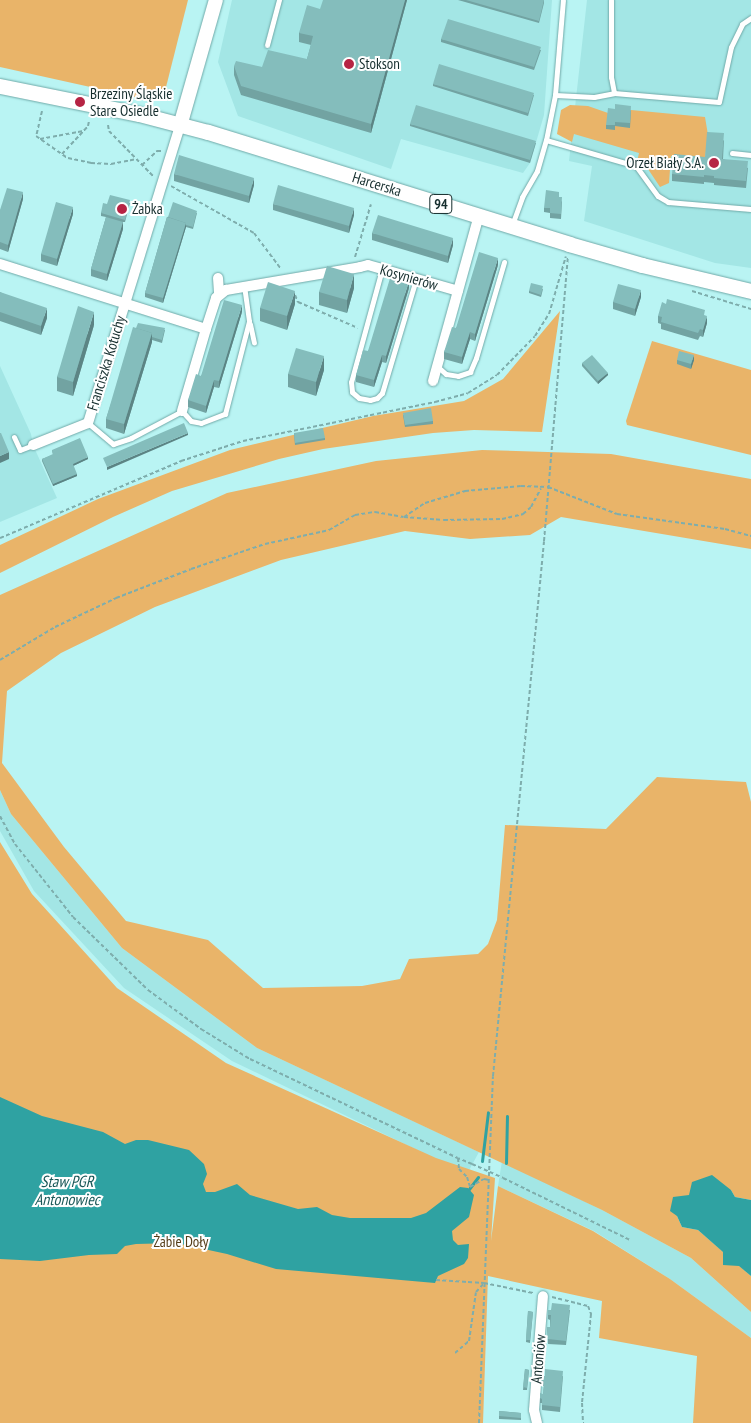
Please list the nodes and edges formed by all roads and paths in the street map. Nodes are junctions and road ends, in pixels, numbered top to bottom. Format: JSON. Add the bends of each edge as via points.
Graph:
{"nodes":[{"id":1,"x":216,"y":0,"type":"edge"},
{"id":2,"x":279,"y":0,"type":"edge"},
{"id":3,"x":563,"y":0,"type":"edge"},
{"id":4,"x":612,"y":0,"type":"edge"},
{"id":5,"x":751,"y":18,"type":"edge"},
{"id":6,"x":267,"y":45,"type":"dead end"},
{"id":7,"x":0,"y":86,"type":"edge"},
{"id":8,"x":614,"y":93,"type":"junction"},
{"id":9,"x":555,"y":95,"type":"junction"},
{"id":10,"x":42,"y":111,"type":"dead end"},
{"id":11,"x":90,"y":121,"type":"dead end"},
{"id":12,"x":108,"y":125,"type":"dead end"},
{"id":13,"x":180,"y":126,"type":"junction"},
{"id":14,"x":83,"y":131,"type":"junction"},
{"id":15,"x":40,"y":139,"type":"junction"},
{"id":16,"x":546,"y":140,"type":"junction"},
{"id":17,"x":163,"y":151,"type":"dead end"},
{"id":18,"x":732,"y":153,"type":"dead end"},
{"id":19,"x":62,"y":154,"type":"junction"},
{"id":20,"x":751,"y":155,"type":"edge"},
{"id":21,"x":136,"y":159,"type":"junction"},
{"id":22,"x":142,"y":165,"type":"junction"},
{"id":23,"x":161,"y":181,"type":"junction"},
{"id":24,"x":371,"y":204,"type":"dead end"},
{"id":25,"x":751,"y":209,"type":"edge"},
{"id":26,"x":479,"y":215,"type":"junction"},
{"id":27,"x":512,"y":225,"type":"junction"},
{"id":28,"x":569,"y":244,"type":"junction"},
{"id":29,"x":504,"y":262,"type":"dead end"},
{"id":30,"x":0,"y":264,"type":"edge"},
{"id":31,"x":352,"y":268,"type":"junction"},
{"id":32,"x":382,"y":268,"type":"junction"},
{"id":33,"x":218,"y":278,"type":"dead end"},
{"id":34,"x":416,"y":278,"type":"junction"},
{"id":35,"x":289,"y":279,"type":"junction"},
{"id":36,"x":244,"y":287,"type":"junction"},
{"id":37,"x":458,"y":291,"type":"junction"},
{"id":38,"x":751,"y":291,"type":"edge"},
{"id":39,"x":220,"y":293,"type":"junction"},
{"id":40,"x":124,"y":304,"type":"junction"},
{"id":41,"x":249,"y":321,"type":"junction"},
{"id":42,"x":206,"y":329,"type":"junction"},
{"id":43,"x":365,"y":331,"type":"junction"},
{"id":44,"x":254,"y":343,"type":"dead end"},
{"id":45,"x":437,"y":366,"type":"junction"},
{"id":46,"x":432,"y":381,"type":"dead end"},
{"id":47,"x":182,"y":411,"type":"junction"},
{"id":48,"x":88,"y":423,"type":"junction"},
{"id":49,"x":14,"y":437,"type":"dead end"},
{"id":50,"x":33,"y":445,"type":"joint"},
{"id":51,"x":548,"y":487,"type":"junction"},
{"id":52,"x":542,"y":488,"type":"junction"},
{"id":53,"x":404,"y":518,"type":"junction"},
{"id":54,"x":751,"y":536,"type":"edge"},
{"id":55,"x":0,"y":538,"type":"edge"},
{"id":56,"x":0,"y":660,"type":"edge"},
{"id":57,"x":0,"y":816,"type":"edge"},
{"id":58,"x":458,"y":1158,"type":"junction"},
{"id":59,"x":489,"y":1180,"type":"junction"},
{"id":60,"x":630,"y":1240,"type":"dead end"},
{"id":61,"x":436,"y":1280,"type":"dead end"},
{"id":62,"x":484,"y":1283,"type":"junction"},
{"id":63,"x":544,"y":1296,"type":"junction"},
{"id":64,"x":455,"y":1353,"type":"dead end"},
{"id":65,"x":479,"y":1423,"type":"edge"},
{"id":66,"x":537,"y":1423,"type":"edge"},
{"id":67,"x":582,"y":1423,"type":"edge"}],
"edges":[{"from":1,"to":13,"type":"street","name":"Franciszka Kotuchy"},
{"from":2,"to":6,"type":"lane"},
{"from":3,"to":9,"type":"lane"},
{"from":4,"to":8,"type":"lane","via":[[611,77]]},
{"from":5,"to":8,"type":"lane","via":[[742,24],[731,47],[719,102]]},
{"from":7,"to":13,"type":"main road","name":"Harcerska","number":"94","via":[[139,114]]},
{"from":8,"to":9,"type":"lane","via":[[594,97]]},
{"from":9,"to":16,"type":"lane"},
{"from":10,"to":15,"type":"path","via":[[36,136]]},
{"from":11,"to":14,"type":"path"},
{"from":12,"to":21,"type":"path","via":[[109,131]]},
{"from":13,"to":23,"type":"street","name":"Franciszka Kotuchy"},
{"from":13,"to":26,"type":"main road","name":"Harcerska","number":"94"},
{"from":14,"to":15,"type":"path"},
{"from":14,"to":19,"type":"path"},
{"from":15,"to":19,"type":"path"},
{"from":16,"to":25,"type":"lane","via":[[636,166],[658,196],[668,202]]},
{"from":16,"to":27,"type":"lane"},
{"from":17,"to":22,"type":"path","via":[[157,151]]},
{"from":18,"to":20,"type":"lane"},
{"from":19,"to":21,"type":"path","via":[[91,163],[111,164]]},
{"from":21,"to":22,"type":"path"},
{"from":22,"to":23,"type":"path"},
{"from":23,"to":35,"type":"path","via":[[254,233]]},
{"from":23,"to":40,"type":"street","name":"Franciszka Kotuchy"},
{"from":24,"to":31,"type":"path"},
{"from":26,"to":27,"type":"main road","name":"Harcerska","number":"94"},
{"from":26,"to":37,"type":"street","name":"Kosynierów"},
{"from":27,"to":28,"type":"main road","name":"Harcerska","number":"94"},
{"from":28,"to":38,"type":"main road","name":"Harcerska","number":"94"},
{"from":28,"to":51,"type":"path"},
{"from":28,"to":55,"type":"path","via":[[549,314],[535,336],[497,375],[468,393],[243,441],[164,468]]},
{"from":29,"to":45,"type":"lane","via":[[470,372],[458,376],[446,374]]},
{"from":30,"to":40,"type":"street","name":"Franciszka Kotuchy"},
{"from":31,"to":32,"type":"street","name":"Kosynierów"},
{"from":31,"to":35,"type":"street","name":"Kosynierów"},
{"from":32,"to":34,"type":"street","name":"Kosynierów"},
{"from":32,"to":43,"type":"lane"},
{"from":33,"to":39,"type":"street"},
{"from":34,"to":37,"type":"street","name":"Kosynierów"},
{"from":34,"to":43,"type":"lane","via":[[385,387],[378,398],[370,400],[359,398],[352,392],[351,382]]},
{"from":35,"to":36,"type":"street","name":"Kosynierów"},
{"from":35,"to":43,"type":"path","via":[[298,302]]},
{"from":36,"to":39,"type":"street"},
{"from":36,"to":41,"type":"lane"},
{"from":37,"to":45,"type":"street"},
{"from":39,"to":42,"type":"street"},
{"from":40,"to":42,"type":"street","name":"Franciszka Kotuchy"},
{"from":40,"to":48,"type":"street","name":"Franciszka Kotuchy"},
{"from":41,"to":44,"type":"lane"},
{"from":41,"to":47,"type":"lane","via":[[225,414],[201,423],[191,421]]},
{"from":42,"to":47,"type":"street"},
{"from":45,"to":46,"type":"street"},
{"from":47,"to":48,"type":"lane","via":[[113,444]]},
{"from":48,"to":50,"type":"street","name":"Franciszka Kotuchy"},
{"from":49,"to":50,"type":"lane","via":[[20,450]]},
{"from":51,"to":52,"type":"path"},
{"from":51,"to":54,"type":"path","via":[[617,514],[724,529]]},
{"from":51,"to":59,"type":"path","via":[[499,998]]},
{"from":52,"to":53,"type":"path","via":[[521,486],[465,491],[425,503]]},
{"from":52,"to":53,"type":"path","via":[[531,507],[522,514],[502,520]]},
{"from":53,"to":56,"type":"path","via":[[364,512],[329,530],[265,544],[191,569],[84,613]]},
{"from":57,"to":58,"type":"path","via":[[15,844],[73,917],[148,990],[201,1029],[250,1059]]},
{"from":58,"to":59,"type":"path","via":[[459,1169],[467,1177],[470,1187],[484,1179]]},
{"from":58,"to":60,"type":"path","bridge":true},
{"from":59,"to":62,"type":"path"},
{"from":61,"to":62,"type":"path"},
{"from":62,"to":63,"type":"path"},
{"from":62,"to":64,"type":"path","via":[[476,1292],[469,1341]]},
{"from":62,"to":65,"type":"path"},
{"from":63,"to":66,"type":"street","name":"Antoniów","via":[[534,1410]]},
{"from":63,"to":67,"type":"path","via":[[588,1306],[591,1314]]}]}
